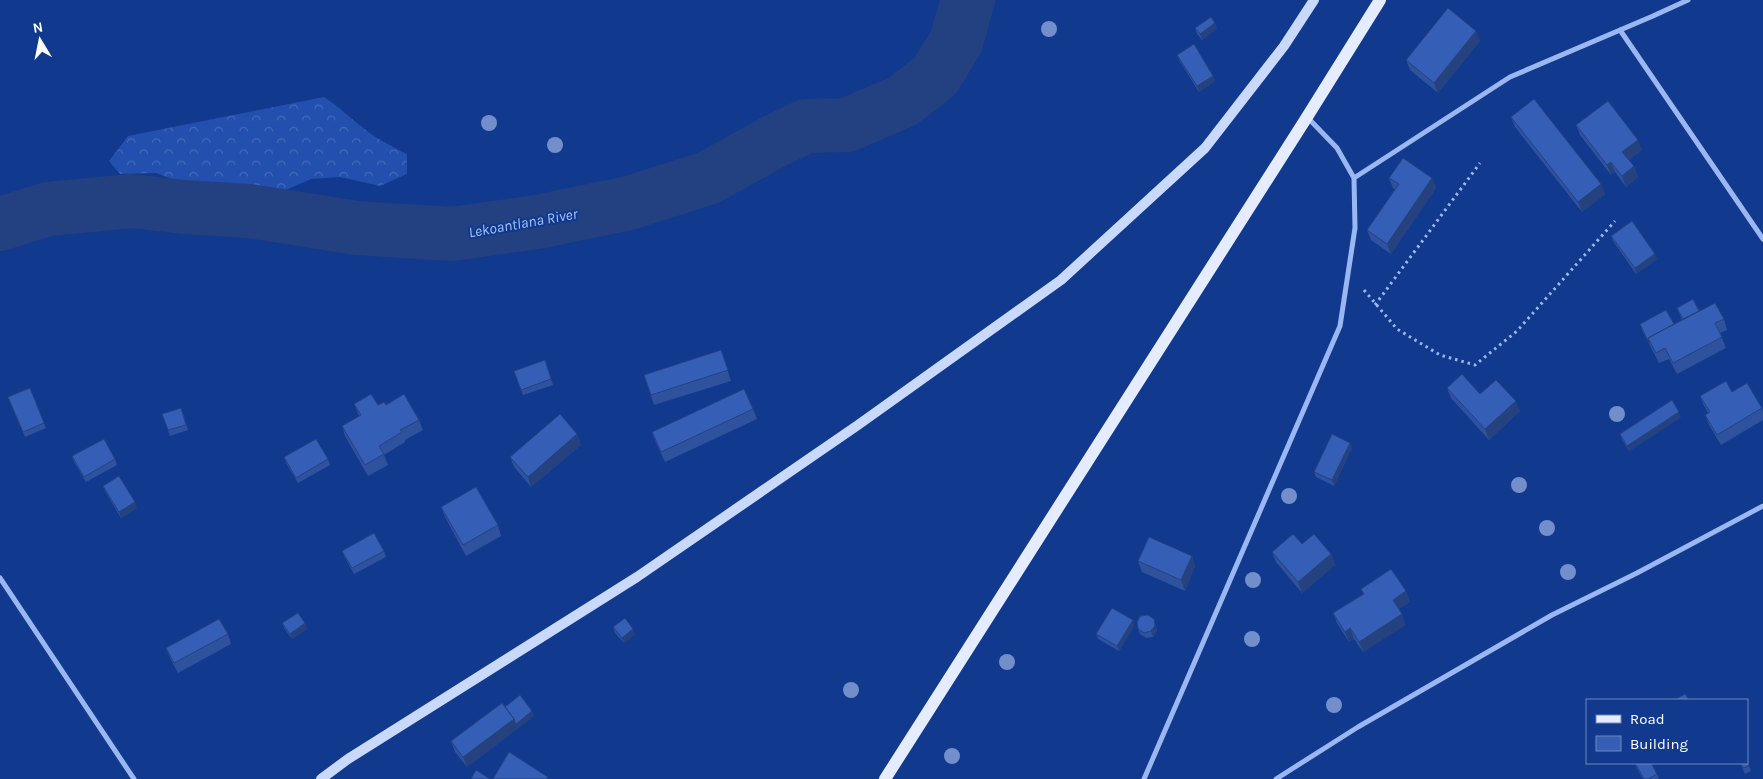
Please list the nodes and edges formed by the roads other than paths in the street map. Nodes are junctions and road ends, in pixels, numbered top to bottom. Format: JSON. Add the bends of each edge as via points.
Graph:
{"nodes":[{"id":1,"x":1314,"y":0,"type":"edge"},
{"id":2,"x":1380,"y":0,"type":"edge"},
{"id":3,"x":1688,"y":0,"type":"edge"},
{"id":4,"x":1620,"y":30,"type":"junction"},
{"id":5,"x":1308,"y":117,"type":"junction"},
{"id":6,"x":1354,"y":178,"type":"junction"},
{"id":7,"x":1763,"y":239,"type":"edge"},
{"id":8,"x":1763,"y":506,"type":"edge"},
{"id":9,"x":0,"y":578,"type":"edge"},
{"id":10,"x":134,"y":779,"type":"edge"},
{"id":11,"x":321,"y":779,"type":"edge"},
{"id":12,"x":885,"y":779,"type":"edge"},
{"id":13,"x":1144,"y":779,"type":"edge"},
{"id":14,"x":1276,"y":779,"type":"edge"}],
"edges":[{"from":1,"to":11,"type":"street","via":[[1284,46],[1205,148],[1061,280],[637,577]]},
{"from":2,"to":5,"type":"main road"},
{"from":3,"to":4,"type":"street"},
{"from":4,"to":6,"type":"street","via":[[1510,77]]},
{"from":4,"to":7,"type":"street"},
{"from":5,"to":6,"type":"street","via":[[1337,148]]},
{"from":5,"to":12,"type":"main road"},
{"from":6,"to":13,"type":"street","via":[[1355,228],[1340,326]]},
{"from":8,"to":14,"type":"street","via":[[1552,614],[1358,727]]},
{"from":9,"to":10,"type":"street"}]}
